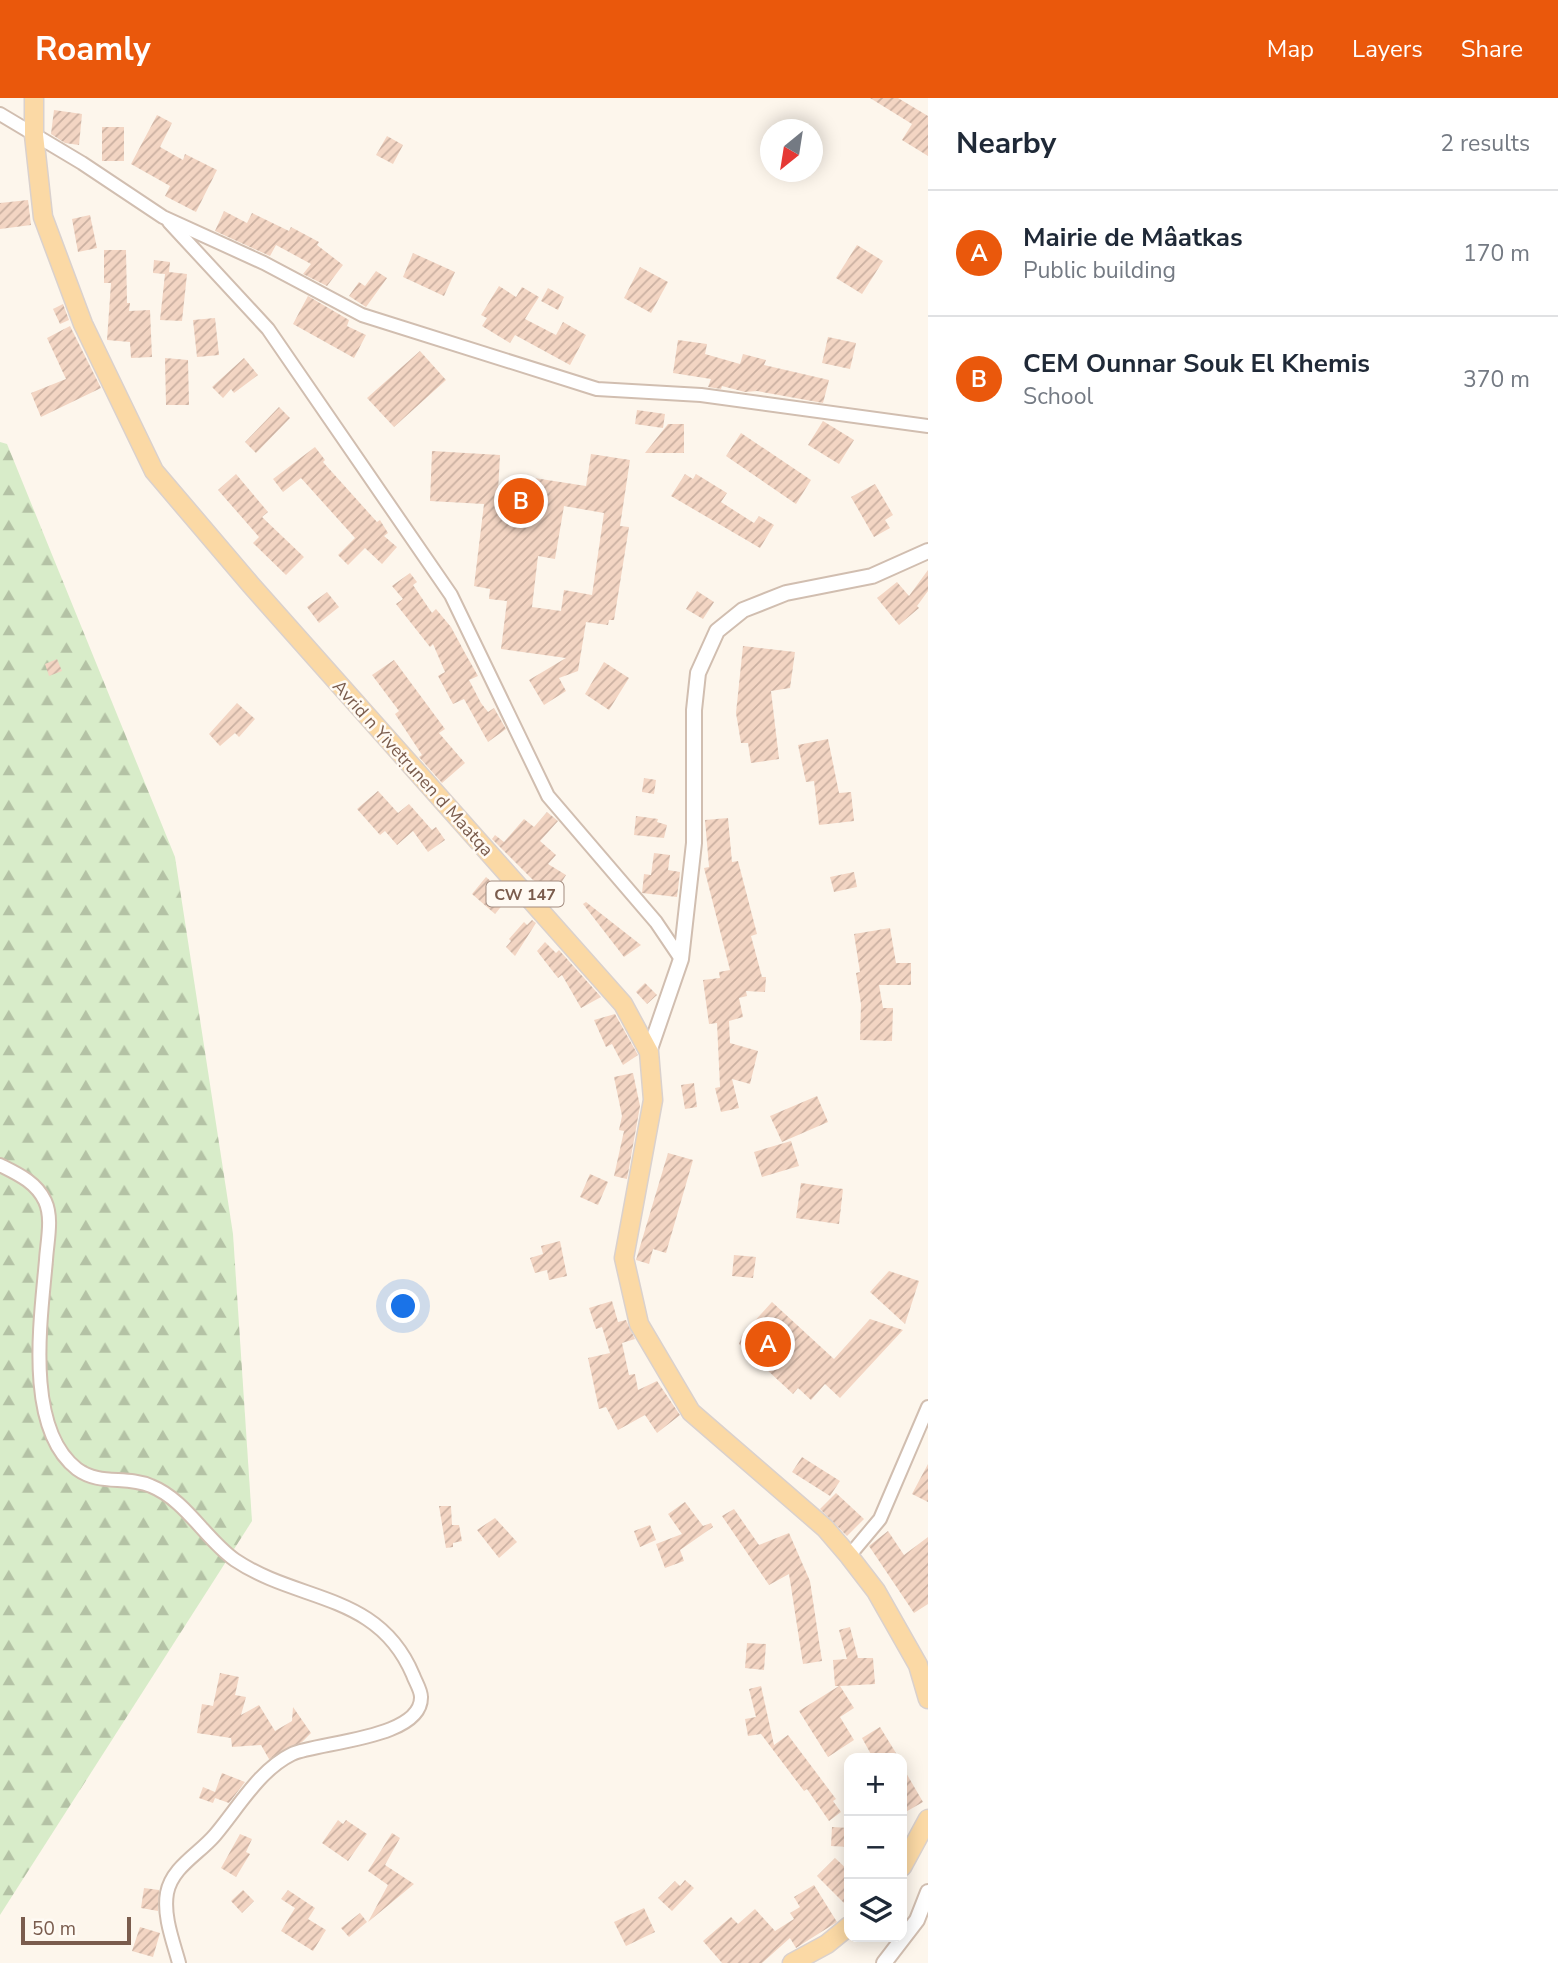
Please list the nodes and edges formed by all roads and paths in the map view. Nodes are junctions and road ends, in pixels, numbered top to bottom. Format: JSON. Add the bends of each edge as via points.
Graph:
{"nodes":[{"id":1,"x":34,"y":98,"type":"edge"},
{"id":2,"x":0,"y":114,"type":"edge"},
{"id":3,"x":34,"y":135,"type":"junction"},
{"id":4,"x":163,"y":217,"type":"junction"},
{"id":5,"x":928,"y":426,"type":"edge"},
{"id":6,"x":928,"y":551,"type":"edge"},
{"id":7,"x":681,"y":959,"type":"junction"},
{"id":8,"x":649,"y":1052,"type":"junction"},
{"id":9,"x":0,"y":1165,"type":"edge"},
{"id":10,"x":928,"y":1407,"type":"edge"},
{"id":11,"x":849,"y":1556,"type":"junction"},
{"id":12,"x":928,"y":1699,"type":"edge"},
{"id":13,"x":928,"y":1819,"type":"edge"},
{"id":14,"x":907,"y":1858,"type":"edge"},
{"id":15,"x":928,"y":1892,"type":"edge"},
{"id":16,"x":844,"y":1930,"type":"edge"},
{"id":17,"x":179,"y":1963,"type":"edge"},
{"id":18,"x":792,"y":1963,"type":"edge"},
{"id":19,"x":884,"y":1963,"type":"edge"}],
"edges":[{"from":1,"to":3,"type":"main road","name":"Avrid n Yivetṛunen d Maatqa","number":"CW 147"},
{"from":2,"to":3,"type":"street"},
{"from":3,"to":4,"type":"street"},
{"from":3,"to":8,"type":"main road","name":"Avrid n Yivetṛunen d Maatqa","number":"CW 147","via":[[43,217],[83,324],[154,471],[623,1004]]},
{"from":4,"to":5,"type":"street","via":[[362,315],[597,389],[701,395]]},
{"from":4,"to":7,"type":"street","via":[[276,340],[451,595],[548,796],[656,922]]},
{"from":6,"to":7,"type":"street","via":[[872,576],[786,593],[743,610],[717,631],[698,673],[694,843]]},
{"from":7,"to":8,"type":"street"},
{"from":8,"to":11,"type":"main road","name":"Avrid n Yivetṛunen d Maatqa","number":"CW 147","via":[[653,1100],[624,1258],[639,1324],[691,1412],[825,1528]]},
{"from":9,"to":17,"type":"street","via":[[30,1181],[47,1208],[39,1359],[47,1422],[60,1450],[94,1478],[151,1486],[178,1504],[231,1557],[264,1578],[356,1609],[382,1629],[408,1663],[422,1696],[404,1721],[376,1735],[293,1754],[256,1785],[172,1879],[167,1921]]},
{"from":10,"to":11,"type":"street","via":[[880,1520]]},
{"from":11,"to":12,"type":"main road","name":"Avrid n Yivetṛunen d Maatqa","number":"CW 147","via":[[876,1591],[918,1665]]},
{"from":13,"to":14,"type":"main road"},
{"from":15,"to":19,"type":"street","via":[[917,1920]]},
{"from":16,"to":18,"type":"main road"}]}
